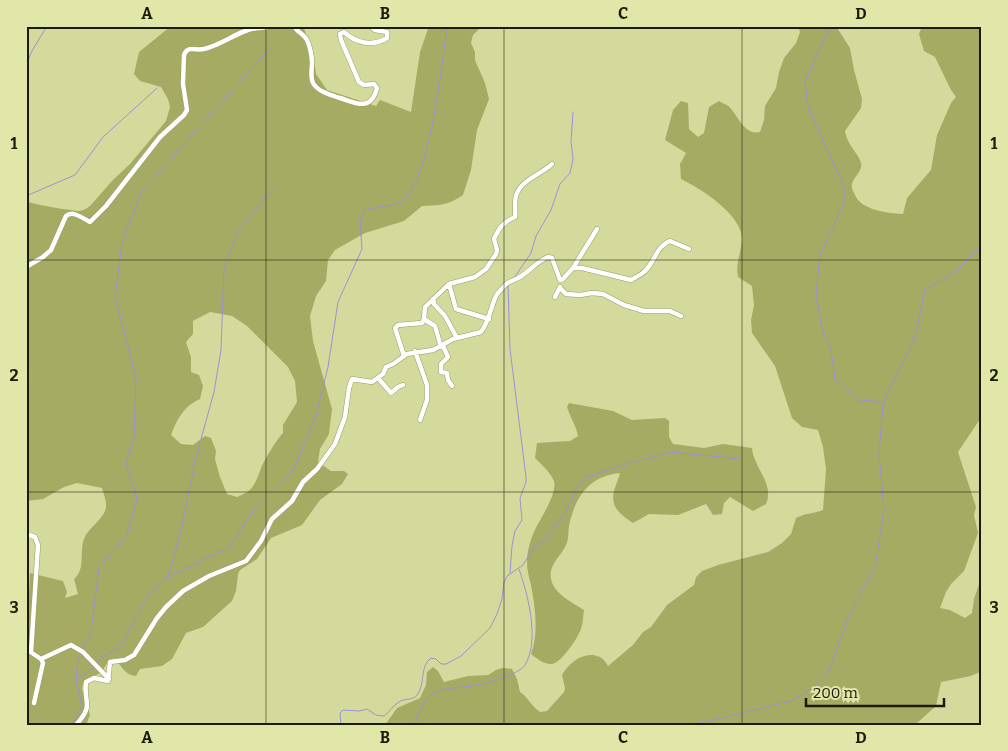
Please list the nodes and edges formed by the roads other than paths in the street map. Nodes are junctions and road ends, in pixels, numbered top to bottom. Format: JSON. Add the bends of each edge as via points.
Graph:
{"nodes":[{"id":1,"x":272,"y":26,"type":"edge"},
{"id":2,"x":294,"y":26,"type":"edge"},
{"id":3,"x":370,"y":26,"type":"edge"},
{"id":4,"x":552,"y":164,"type":"dead end"},
{"id":5,"x":597,"y":229,"type":"dead end"},
{"id":6,"x":689,"y":249,"type":"dead end"},
{"id":7,"x":26,"y":267,"type":"edge"},
{"id":8,"x":573,"y":268,"type":"junction"},
{"id":9,"x":561,"y":280,"type":"junction"},
{"id":10,"x":449,"y":284,"type":"junction"},
{"id":11,"x":560,"y":288,"type":"junction"},
{"id":12,"x":555,"y":297,"type":"dead end"},
{"id":13,"x":433,"y":299,"type":"junction"},
{"id":14,"x":681,"y":316,"type":"dead end"},
{"id":15,"x":424,"y":319,"type":"junction"},
{"id":16,"x":489,"y":319,"type":"junction"},
{"id":17,"x":457,"y":338,"type":"junction"},
{"id":18,"x":442,"y":346,"type":"junction"},
{"id":19,"x":415,"y":352,"type":"junction"},
{"id":20,"x":404,"y":356,"type":"junction"},
{"id":21,"x":378,"y":378,"type":"junction"},
{"id":22,"x":403,"y":385,"type":"dead end"},
{"id":23,"x":452,"y":386,"type":"dead end"},
{"id":24,"x":420,"y":420,"type":"dead end"},
{"id":25,"x":26,"y":534,"type":"edge"},
{"id":26,"x":28,"y":650,"type":"edge"},
{"id":27,"x":41,"y":659,"type":"junction"},
{"id":28,"x":109,"y":678,"type":"junction"},
{"id":29,"x":34,"y":703,"type":"dead end"},
{"id":30,"x":76,"y":725,"type":"edge"}],
"edges":[{"from":1,"to":7,"type":"street","via":[[251,29],[207,48],[188,49],[184,55],[183,84],[187,104],[184,115],[160,137],[90,222],[68,214],[51,250]]},
{"from":2,"to":3,"type":"street","via":[[307,40],[314,85],[330,95],[358,104],[370,101],[377,88],[374,84],[359,82],[340,34],[344,32],[364,43],[387,38],[387,32]]},
{"from":4,"to":10,"type":"street","via":[[530,178],[520,189],[516,196],[515,217],[500,226],[494,239],[496,254],[486,269],[475,277]]},
{"from":5,"to":8,"type":"street"},
{"from":6,"to":8,"type":"street","via":[[670,241],[665,243],[646,271],[631,280]]},
{"from":8,"to":9,"type":"street"},
{"from":9,"to":11,"type":"street"},
{"from":9,"to":16,"type":"street","via":[[550,257],[537,262],[508,283],[496,297]]},
{"from":10,"to":13,"type":"street"},
{"from":10,"to":16,"type":"street","via":[[456,309]]},
{"from":11,"to":12,"type":"street"},
{"from":11,"to":14,"type":"street","via":[[566,294],[602,294],[644,311],[670,311]]},
{"from":13,"to":15,"type":"street","via":[[425,306]]},
{"from":13,"to":17,"type":"street"},
{"from":15,"to":18,"type":"street","via":[[435,326]]},
{"from":15,"to":20,"type":"street","via":[[422,323],[395,328]]},
{"from":16,"to":17,"type":"street","via":[[481,332]]},
{"from":17,"to":18,"type":"street"},
{"from":18,"to":19,"type":"street"},
{"from":18,"to":23,"type":"street","via":[[448,357],[441,364],[442,372],[447,373]]},
{"from":19,"to":20,"type":"street"},
{"from":19,"to":24,"type":"street","via":[[427,385],[427,400]]},
{"from":20,"to":21,"type":"street","via":[[386,367]]},
{"from":21,"to":22,"type":"street","via":[[391,393]]},
{"from":21,"to":28,"type":"street","via":[[370,383],[352,379],[345,417],[335,444],[303,482],[292,501],[272,519],[246,561],[208,576],[183,591],[157,618],[134,655],[110,662]]},
{"from":25,"to":26,"type":"street","via":[[35,537],[38,545]]},
{"from":26,"to":27,"type":"street"},
{"from":27,"to":28,"type":"street","via":[[71,646],[83,652]]},
{"from":27,"to":29,"type":"street","via":[[43,663]]},
{"from":28,"to":30,"type":"street","via":[[107,681],[93,678],[86,682],[87,708]]}]}
